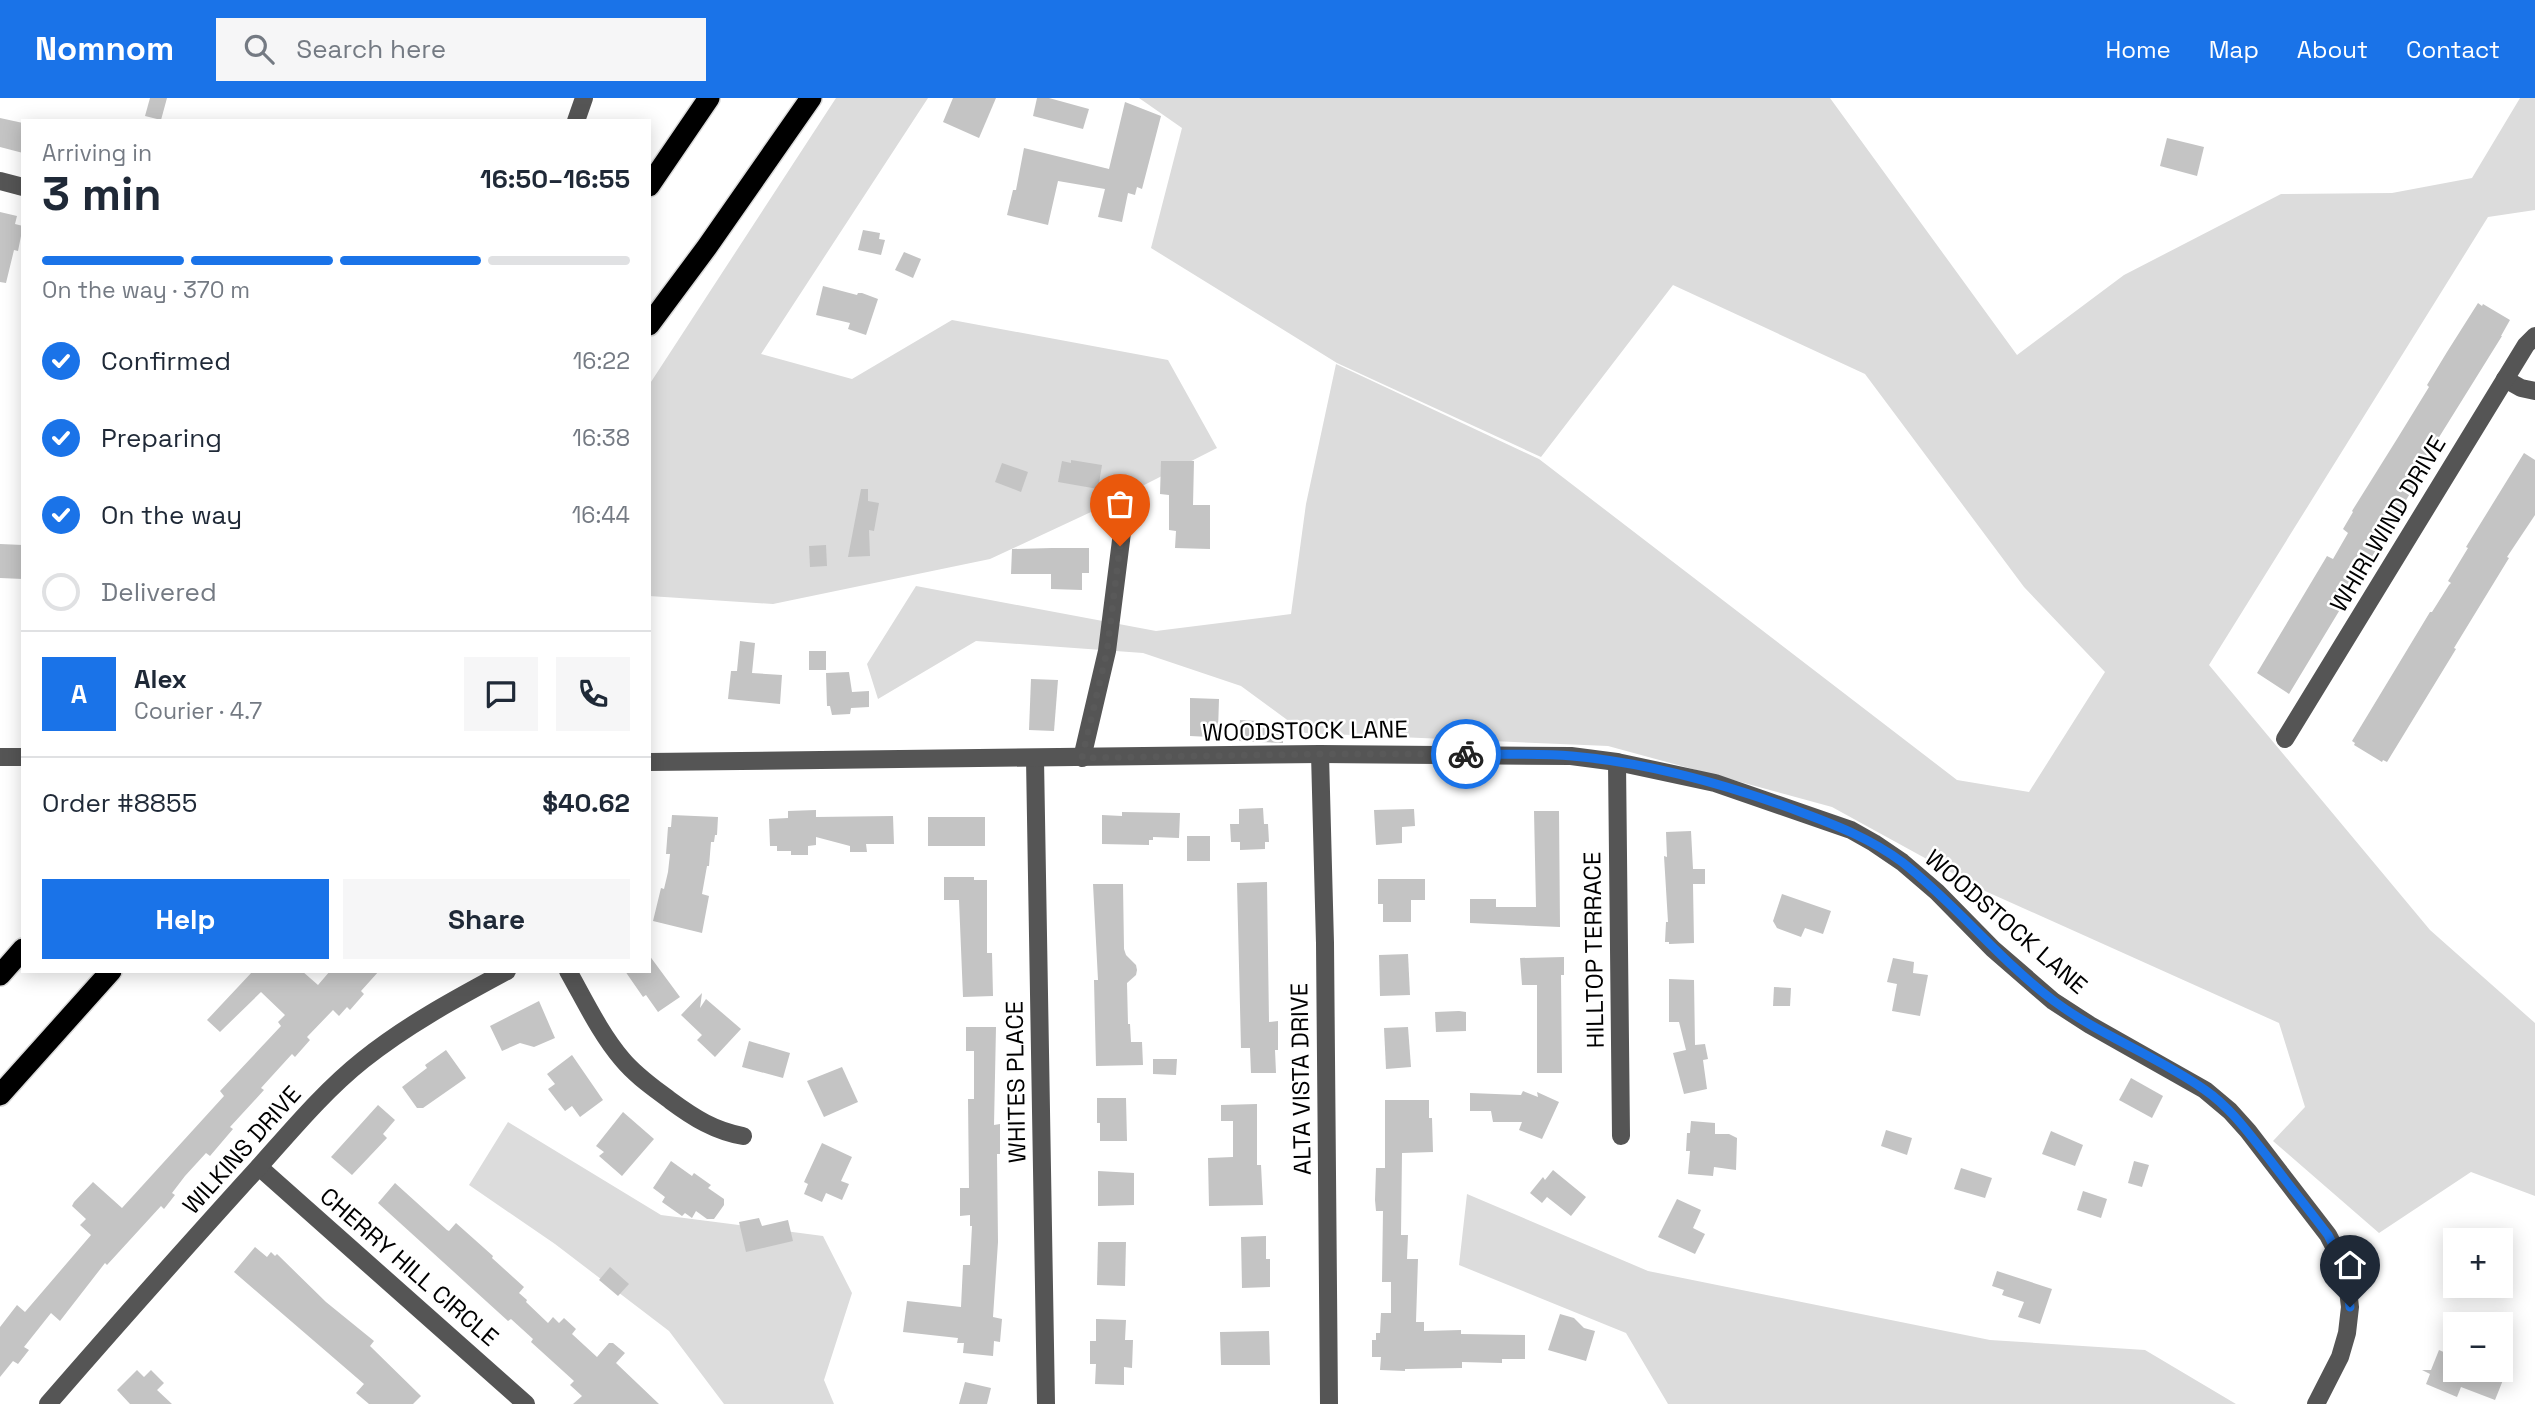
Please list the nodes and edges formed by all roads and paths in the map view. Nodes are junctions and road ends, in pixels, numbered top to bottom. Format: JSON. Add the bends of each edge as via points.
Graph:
{"nodes":[{"id":1,"x":584,"y":98,"type":"edge"},
{"id":2,"x":709,"y":98,"type":"edge"},
{"id":3,"x":811,"y":98,"type":"edge"},
{"id":4,"x":577,"y":119,"type":"edge"},
{"id":5,"x":0,"y":181,"type":"edge"},
{"id":6,"x":651,"y":183,"type":"edge"},
{"id":7,"x":21,"y":186,"type":"edge"},
{"id":8,"x":651,"y":322,"type":"edge"},
{"id":9,"x":2535,"y":336,"type":"edge"},
{"id":10,"x":2505,"y":379,"type":"junction"},
{"id":11,"x":2535,"y":391,"type":"edge"},
{"id":12,"x":1126,"y":501,"type":"dead end"},
{"id":13,"x":2285,"y":739,"type":"dead end"},
{"id":14,"x":1320,"y":754,"type":"junction"},
{"id":15,"x":0,"y":757,"type":"edge"},
{"id":16,"x":21,"y":757,"type":"edge"},
{"id":17,"x":1082,"y":758,"type":"junction"},
{"id":18,"x":1035,"y":759,"type":"junction"},
{"id":19,"x":651,"y":762,"type":"edge"},
{"id":20,"x":1616,"y":762,"type":"junction"},
{"id":21,"x":21,"y":951,"type":"edge"},
{"id":22,"x":109,"y":973,"type":"edge"},
{"id":23,"x":503,"y":973,"type":"edge"},
{"id":24,"x":569,"y":973,"type":"edge"},
{"id":25,"x":0,"y":975,"type":"edge"},
{"id":26,"x":0,"y":1096,"type":"edge"},
{"id":27,"x":743,"y":1136,"type":"dead end"},
{"id":28,"x":1621,"y":1136,"type":"dead end"},
{"id":29,"x":259,"y":1167,"type":"junction"},
{"id":30,"x":48,"y":1404,"type":"edge"},
{"id":31,"x":526,"y":1404,"type":"edge"},
{"id":32,"x":1046,"y":1404,"type":"edge"},
{"id":33,"x":1329,"y":1404,"type":"edge"},
{"id":34,"x":2316,"y":1404,"type":"edge"}],
"edges":[{"from":1,"to":4,"type":"street"},
{"from":2,"to":6,"type":"highway"},
{"from":3,"to":8,"type":"highway"},
{"from":5,"to":7,"type":"street"},
{"from":9,"to":10,"type":"street","name":"WHIRLWIND DRIVE"},
{"from":10,"to":11,"type":"street"},
{"from":10,"to":13,"type":"street","name":"WHIRLWIND DRIVE"},
{"from":12,"to":17,"type":"street","via":[[1107,651]]},
{"from":14,"to":17,"type":"street","name":"WOODSTOCK LANE"},
{"from":14,"to":20,"type":"street","name":"WOODSTOCK LANE","via":[[1571,756]]},
{"from":14,"to":33,"type":"street","name":"ALTA VISTA DRIVE"},
{"from":15,"to":16,"type":"street"},
{"from":17,"to":18,"type":"street","name":"WOODSTOCK LANE"},
{"from":18,"to":19,"type":"street","name":"WOODSTOCK LANE"},
{"from":18,"to":32,"type":"street","name":"WHITES PLACE"},
{"from":20,"to":28,"type":"street","name":"HILLTOP TERRACE"},
{"from":20,"to":34,"type":"street","name":"WOODSTOCK LANE","via":[[1756,795],[1874,843],[1937,892],[1993,949],[2053,1000],[2205,1090],[2230,1111],[2328,1235],[2340,1258],[2350,1307],[2347,1333]]},
{"from":21,"to":25,"type":"highway"},
{"from":22,"to":26,"type":"highway"},
{"from":23,"to":29,"type":"street","name":"WILKINS DRIVE","via":[[412,1024],[361,1062]]},
{"from":24,"to":27,"type":"street","via":[[603,1033],[641,1078],[709,1126]]},
{"from":29,"to":30,"type":"street","name":"WILKINS DRIVE"},
{"from":29,"to":31,"type":"street","name":"CHERRY HILL CIRCLE"}]}
